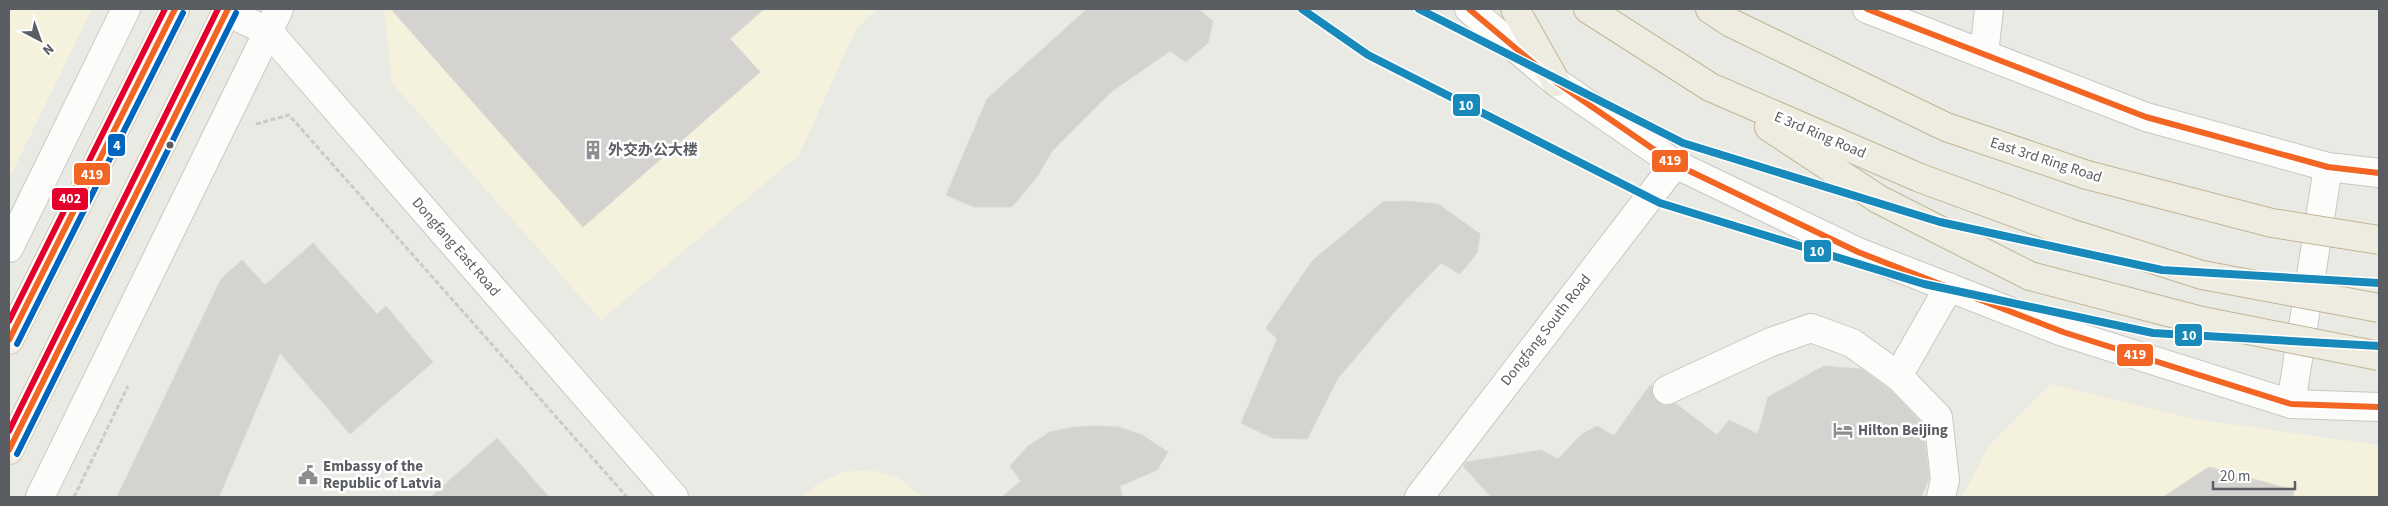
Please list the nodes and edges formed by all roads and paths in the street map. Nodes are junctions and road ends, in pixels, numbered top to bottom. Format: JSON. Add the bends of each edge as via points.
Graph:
{"nodes":[{"id":1,"x":126,"y":9,"type":"edge"},
{"id":2,"x":175,"y":9,"type":"edge"},
{"id":3,"x":1469,"y":9,"type":"edge"},
{"id":4,"x":1515,"y":9,"type":"edge"},
{"id":5,"x":1588,"y":9,"type":"edge"},
{"id":6,"x":1867,"y":9,"type":"edge"},
{"id":7,"x":1989,"y":9,"type":"edge"},
{"id":8,"x":227,"y":10,"type":"edge"},
{"id":9,"x":1720,"y":14,"type":"edge"},
{"id":10,"x":274,"y":20,"type":"edge"},
{"id":11,"x":1984,"y":54,"type":"junction"},
{"id":12,"x":1556,"y":82,"type":"junction"},
{"id":13,"x":1710,"y":87,"type":"junction"},
{"id":14,"x":253,"y":131,"type":"dead end"},
{"id":15,"x":1675,"y":164,"type":"junction"},
{"id":16,"x":2328,"y":167,"type":"junction"},
{"id":17,"x":2379,"y":173,"type":"edge"},
{"id":18,"x":2379,"y":240,"type":"edge"},
{"id":19,"x":9,"y":248,"type":"edge"},
{"id":20,"x":1949,"y":287,"type":"junction"},
{"id":21,"x":2379,"y":308,"type":"edge"},
{"id":22,"x":9,"y":340,"type":"edge"},
{"id":23,"x":2379,"y":356,"type":"edge"},
{"id":24,"x":1898,"y":376,"type":"junction"},
{"id":25,"x":131,"y":381,"type":"dead end"},
{"id":26,"x":1667,"y":390,"type":"dead end"},
{"id":27,"x":2291,"y":404,"type":"junction"},
{"id":28,"x":2379,"y":407,"type":"edge"},
{"id":29,"x":9,"y":450,"type":"edge"},
{"id":30,"x":40,"y":497,"type":"edge"},
{"id":31,"x":74,"y":497,"type":"edge"},
{"id":32,"x":627,"y":497,"type":"edge"},
{"id":33,"x":674,"y":497,"type":"edge"},
{"id":34,"x":1418,"y":497,"type":"edge"},
{"id":35,"x":1941,"y":497,"type":"edge"}],
"edges":[{"from":1,"to":19,"type":"street"},
{"from":2,"to":22,"type":"main road"},
{"from":3,"to":12,"type":"street"},
{"from":4,"to":12,"type":"highway"},
{"from":5,"to":13,"type":"highway","name":"E 3rd Ring Road"},
{"from":6,"to":11,"type":"street"},
{"from":7,"to":11,"type":"street"},
{"from":8,"to":10,"type":"street","name":"Dongfang East Road"},
{"from":8,"to":29,"type":"main road"},
{"from":9,"to":18,"type":"highway","name":"East 3rd Ring Road","bridge":true,"via":[[1946,126],[2088,175],[2272,223]]},
{"from":10,"to":30,"type":"street"},
{"from":10,"to":33,"type":"street","name":"Dongfang East Road"},
{"from":11,"to":16,"type":"street","via":[[2146,117]]},
{"from":12,"to":15,"type":"street"},
{"from":13,"to":21,"type":"highway","name":"E 3rd Ring Road","bridge":true,"via":[[1920,178],[2067,232],[2202,275]]},
{"from":13,"to":23,"type":"highway","bridge":true,"via":[[1878,198],[2030,276],[2202,321]]},
{"from":14,"to":32,"type":"path","via":[[257,122],[289,115]]},
{"from":15,"to":20,"type":"street","via":[[1858,252]]},
{"from":15,"to":34,"type":"street","name":"Dongfang South Road"},
{"from":16,"to":17,"type":"street"},
{"from":16,"to":27,"type":"street"},
{"from":20,"to":24,"type":"street"},
{"from":20,"to":27,"type":"street","via":[[2063,332]]},
{"from":24,"to":26,"type":"street","via":[[1852,343],[1811,328],[1770,342]]},
{"from":24,"to":35,"type":"street","via":[[1938,417],[1945,480]]},
{"from":25,"to":31,"type":"path"},
{"from":27,"to":28,"type":"street"}]}
